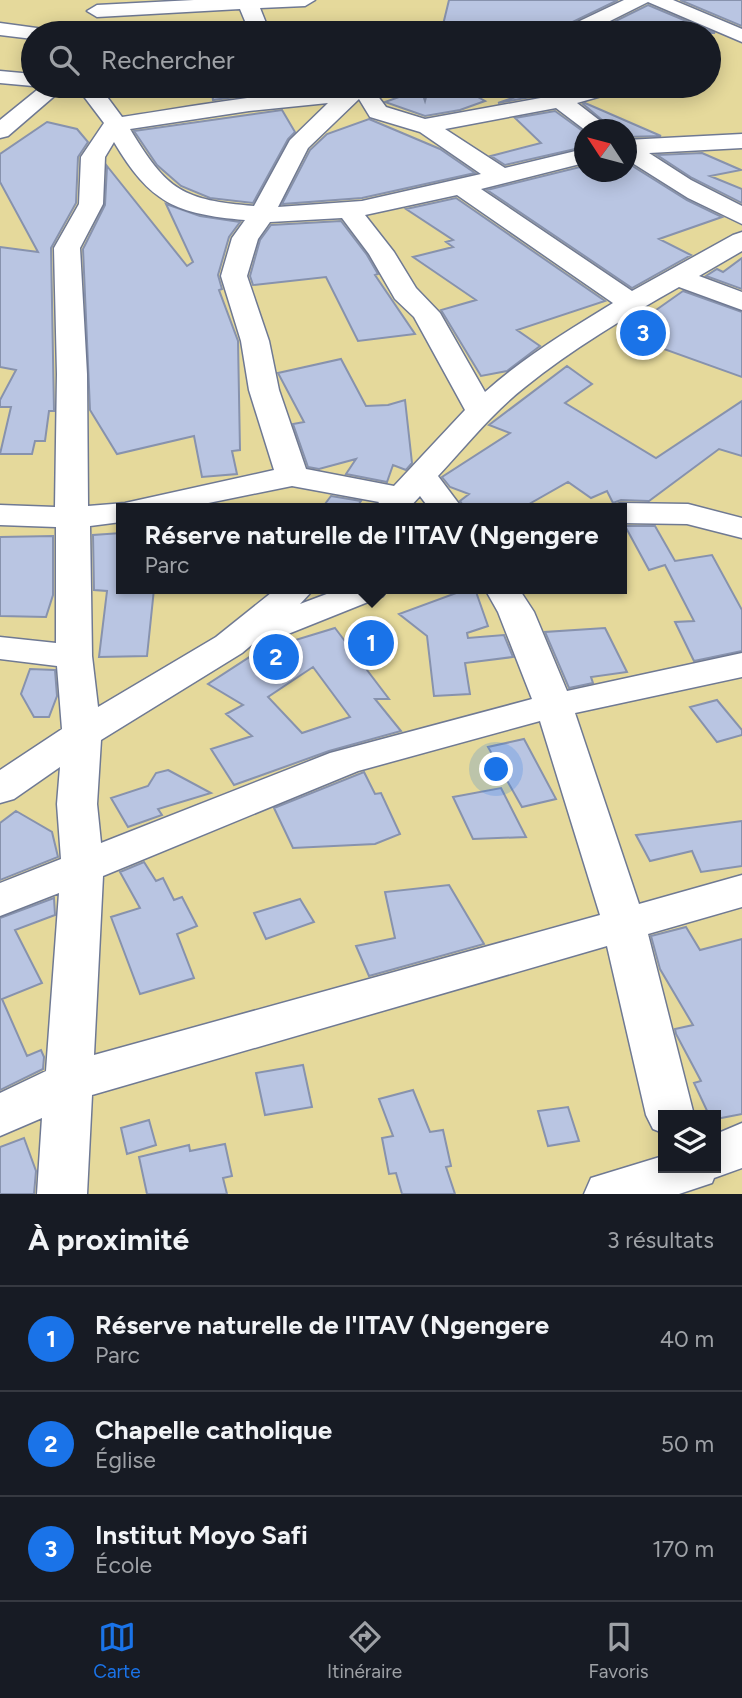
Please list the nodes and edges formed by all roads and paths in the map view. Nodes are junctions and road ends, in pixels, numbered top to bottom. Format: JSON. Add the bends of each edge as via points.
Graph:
{"nodes":[{"id":1,"x":305,"y":0,"type":"edge"},
{"id":2,"x":640,"y":0,"type":"edge"},
{"id":3,"x":656,"y":0,"type":"edge"},
{"id":4,"x":248,"y":4,"type":"junction"},
{"id":5,"x":100,"y":5,"type":"edge"},
{"id":6,"x":93,"y":21,"type":"edge"},
{"id":7,"x":255,"y":21,"type":"edge"},
{"id":8,"x":595,"y":21,"type":"edge"},
{"id":9,"x":705,"y":21,"type":"edge"},
{"id":10,"x":721,"y":28,"type":"edge"},
{"id":11,"x":0,"y":29,"type":"edge"},
{"id":12,"x":21,"y":31,"type":"edge"},
{"id":13,"x":742,"y":37,"type":"edge"},
{"id":14,"x":721,"y":43,"type":"edge"},
{"id":15,"x":0,"y":77,"type":"edge"},
{"id":16,"x":21,"y":79,"type":"edge"},
{"id":17,"x":40,"y":98,"type":"edge"},
{"id":18,"x":100,"y":98,"type":"edge"},
{"id":19,"x":307,"y":98,"type":"edge"},
{"id":20,"x":351,"y":98,"type":"edge"},
{"id":21,"x":363,"y":98,"type":"edge"},
{"id":22,"x":570,"y":98,"type":"edge"},
{"id":23,"x":560,"y":101,"type":"junction"},
{"id":24,"x":585,"y":119,"type":"edge"},
{"id":25,"x":114,"y":125,"type":"junction"},
{"id":26,"x":424,"y":125,"type":"junction"},
{"id":27,"x":0,"y":131,"type":"edge"},
{"id":28,"x":742,"y":141,"type":"edge"},
{"id":29,"x":637,"y":146,"type":"edge"},
{"id":30,"x":637,"y":155,"type":"edge"},
{"id":31,"x":574,"y":158,"type":"edge"},
{"id":32,"x":502,"y":176,"type":"junction"},
{"id":33,"x":462,"y":187,"type":"junction"},
{"id":34,"x":349,"y":211,"type":"junction"},
{"id":35,"x":742,"y":216,"type":"edge"},
{"id":36,"x":261,"y":217,"type":"junction"},
{"id":37,"x":742,"y":240,"type":"edge"},
{"id":38,"x":676,"y":276,"type":"junction"},
{"id":39,"x":742,"y":302,"type":"edge"},
{"id":40,"x":631,"y":303,"type":"junction"},
{"id":41,"x":481,"y":411,"type":"junction"},
{"id":42,"x":292,"y":476,"type":"junction"},
{"id":43,"x":405,"y":494,"type":"edge"},
{"id":44,"x":162,"y":503,"type":"edge"},
{"id":45,"x":431,"y":503,"type":"edge"},
{"id":46,"x":116,"y":513,"type":"edge"},
{"id":47,"x":627,"y":513,"type":"edge"},
{"id":48,"x":0,"y":515,"type":"edge"},
{"id":49,"x":73,"y":518,"type":"junction"},
{"id":50,"x":742,"y":528,"type":"edge"},
{"id":51,"x":291,"y":594,"type":"edge"},
{"id":52,"x":358,"y":594,"type":"edge"},
{"id":53,"x":505,"y":594,"type":"edge"},
{"id":54,"x":229,"y":645,"type":"junction"},
{"id":55,"x":0,"y":648,"type":"edge"},
{"id":56,"x":74,"y":656,"type":"junction"},
{"id":57,"x":742,"y":665,"type":"edge"},
{"id":58,"x":554,"y":706,"type":"junction"},
{"id":59,"x":82,"y":734,"type":"junction"},
{"id":60,"x":0,"y":789,"type":"edge"},
{"id":61,"x":82,"y":866,"type":"junction"},
{"id":62,"x":742,"y":891,"type":"edge"},
{"id":63,"x":0,"y":900,"type":"edge"},
{"id":64,"x":624,"y":923,"type":"junction"},
{"id":65,"x":68,"y":1082,"type":"junction"},
{"id":66,"x":669,"y":1110,"type":"edge"},
{"id":67,"x":0,"y":1116,"type":"edge"},
{"id":68,"x":742,"y":1144,"type":"edge"},
{"id":69,"x":721,"y":1156,"type":"edge"},
{"id":70,"x":687,"y":1173,"type":"edge"},
{"id":71,"x":62,"y":1194,"type":"edge"},
{"id":72,"x":609,"y":1194,"type":"edge"}],
"edges":[{"from":1,"to":4,"type":"street"},
{"from":2,"to":8,"type":"street"},
{"from":3,"to":9,"type":"street"},
{"from":4,"to":5,"type":"street"},
{"from":4,"to":7,"type":"street"},
{"from":5,"to":6,"type":"street"},
{"from":10,"to":13,"type":"street"},
{"from":11,"to":12,"type":"street"},
{"from":13,"to":14,"type":"street"},
{"from":15,"to":16,"type":"street"},
{"from":17,"to":27,"type":"street"},
{"from":18,"to":25,"type":"street"},
{"from":19,"to":25,"type":"street"},
{"from":20,"to":36,"type":"street","via":[[298,145]]},
{"from":21,"to":26,"type":"street","via":[[378,112]]},
{"from":22,"to":23,"type":"street"},
{"from":23,"to":24,"type":"street"},
{"from":23,"to":26,"type":"street"},
{"from":25,"to":36,"type":"street","via":[[158,186],[194,206]]},
{"from":25,"to":49,"type":"street","via":[[93,158],[91,204],[67,248]]},
{"from":26,"to":32,"type":"street"},
{"from":28,"to":29,"type":"street"},
{"from":30,"to":35,"type":"street","via":[[692,193]]},
{"from":31,"to":32,"type":"street"},
{"from":32,"to":33,"type":"street"},
{"from":33,"to":34,"type":"street"},
{"from":33,"to":40,"type":"street"},
{"from":34,"to":36,"type":"street"},
{"from":34,"to":41,"type":"street","via":[[405,293],[426,313]]},
{"from":36,"to":42,"type":"street","via":[[246,238],[234,276]]},
{"from":37,"to":38,"type":"street"},
{"from":38,"to":39,"type":"street"},
{"from":38,"to":40,"type":"street"},
{"from":40,"to":41,"type":"street","via":[[514,381]]},
{"from":41,"to":43,"type":"street"},
{"from":42,"to":43,"type":"street"},
{"from":42,"to":44,"type":"street"},
{"from":43,"to":45,"type":"street"},
{"from":46,"to":49,"type":"street"},
{"from":47,"to":50,"type":"street","via":[[688,514]]},
{"from":48,"to":49,"type":"street"},
{"from":49,"to":56,"type":"street"},
{"from":51,"to":54,"type":"street"},
{"from":52,"to":54,"type":"street"},
{"from":53,"to":58,"type":"street"},
{"from":54,"to":59,"type":"street"},
{"from":55,"to":56,"type":"street"},
{"from":56,"to":59,"type":"street"},
{"from":57,"to":58,"type":"street"},
{"from":58,"to":61,"type":"street","via":[[344,762]]},
{"from":58,"to":64,"type":"street"},
{"from":59,"to":60,"type":"street"},
{"from":59,"to":61,"type":"street","via":[[77,804]]},
{"from":61,"to":63,"type":"street"},
{"from":61,"to":65,"type":"street"},
{"from":62,"to":64,"type":"street"},
{"from":64,"to":65,"type":"street"},
{"from":64,"to":66,"type":"street"},
{"from":65,"to":67,"type":"street"},
{"from":65,"to":71,"type":"street"},
{"from":68,"to":69,"type":"street"},
{"from":70,"to":72,"type":"street"}]}
